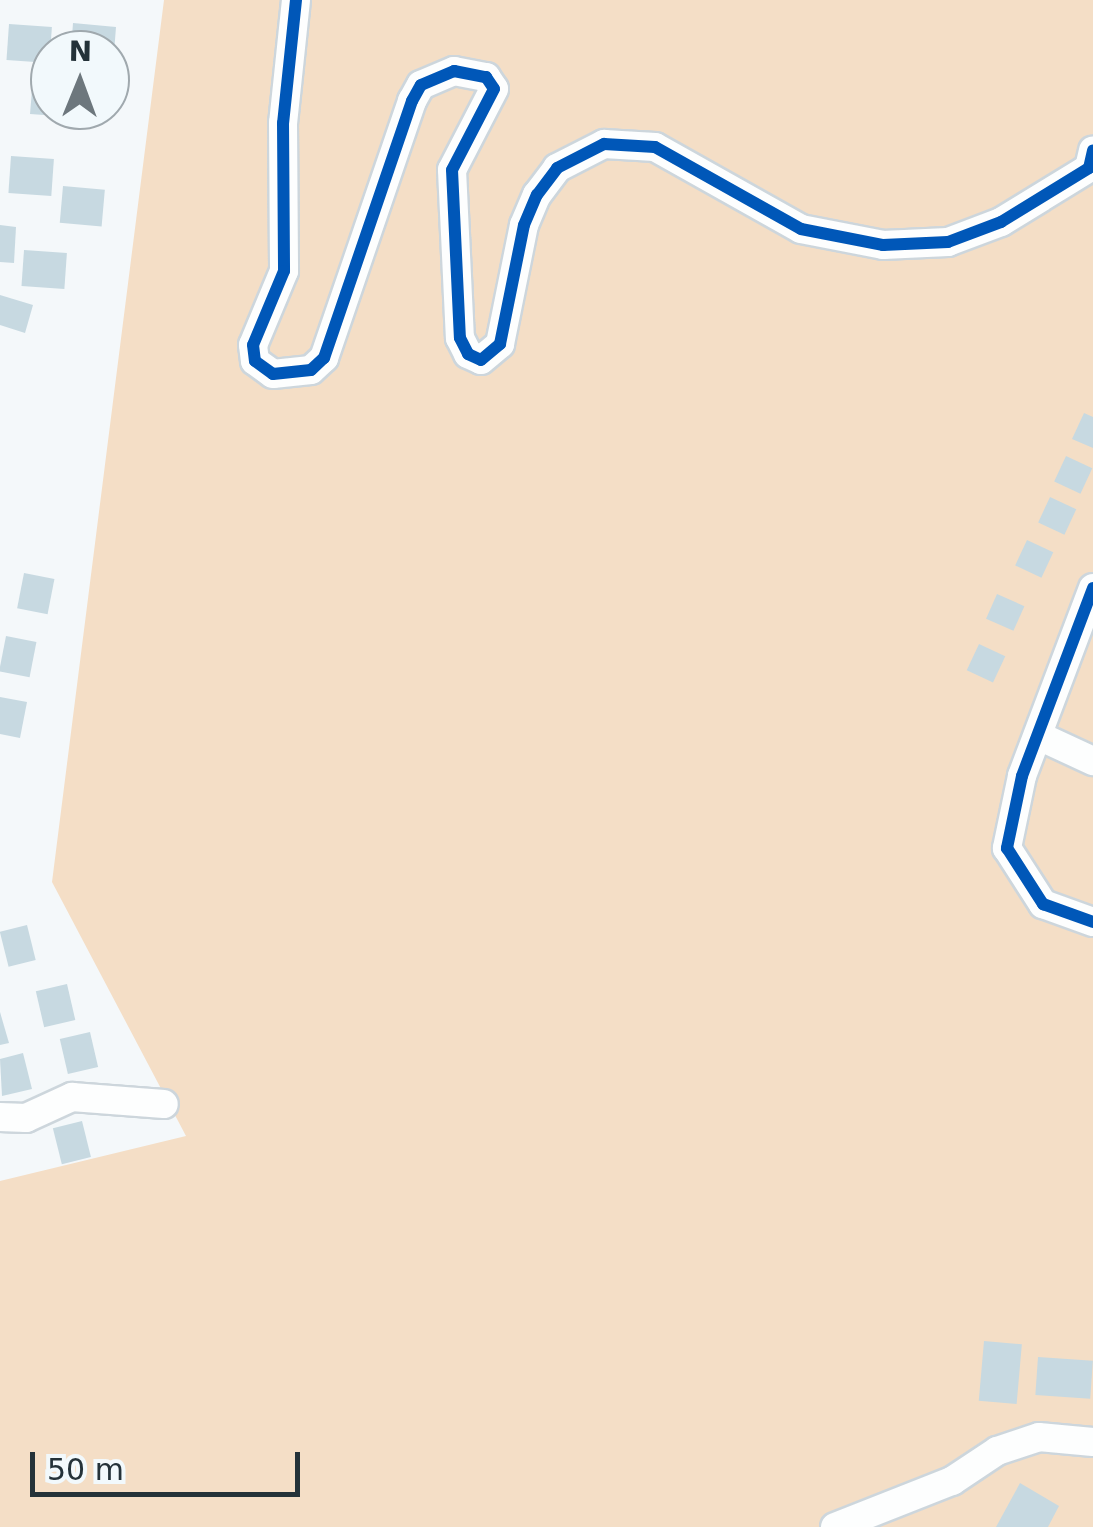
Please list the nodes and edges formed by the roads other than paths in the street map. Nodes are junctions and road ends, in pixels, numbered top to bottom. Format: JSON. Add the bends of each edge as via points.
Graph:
{"nodes":[{"id":1,"x":296,"y":0,"type":"edge"},
{"id":2,"x":1093,"y":150,"type":"edge"},
{"id":3,"x":1093,"y":588,"type":"edge"},
{"id":4,"x":1039,"y":736,"type":"junction"},
{"id":5,"x":1093,"y":761,"type":"edge"},
{"id":6,"x":1093,"y":922,"type":"edge"},
{"id":7,"x":164,"y":1104,"type":"dead end"},
{"id":8,"x":0,"y":1117,"type":"edge"},
{"id":9,"x":1093,"y":1442,"type":"edge"},
{"id":10,"x":834,"y":1527,"type":"edge"}],
"edges":[{"from":1,"to":2,"type":"street","via":[[283,123],[284,271],[253,345],[255,360],[272,374],[312,370],[324,358],[412,101],[422,85],[454,71],[486,77],[494,90],[452,170],[460,338],[468,354],[482,360],[500,344],[524,226],[537,195],[558,168],[604,144],[656,146],[801,228],[884,246],[948,242],[1001,222],[1088,168]]},
{"from":3,"to":4,"type":"street"},
{"from":4,"to":5,"type":"street"},
{"from":4,"to":6,"type":"street","via":[[1011,814],[1008,848],[1043,904]]},
{"from":7,"to":8,"type":"street","via":[[72,1096],[26,1118]]},
{"from":9,"to":10,"type":"street","via":[[1039,1437],[997,1451],[952,1481]]}]}
